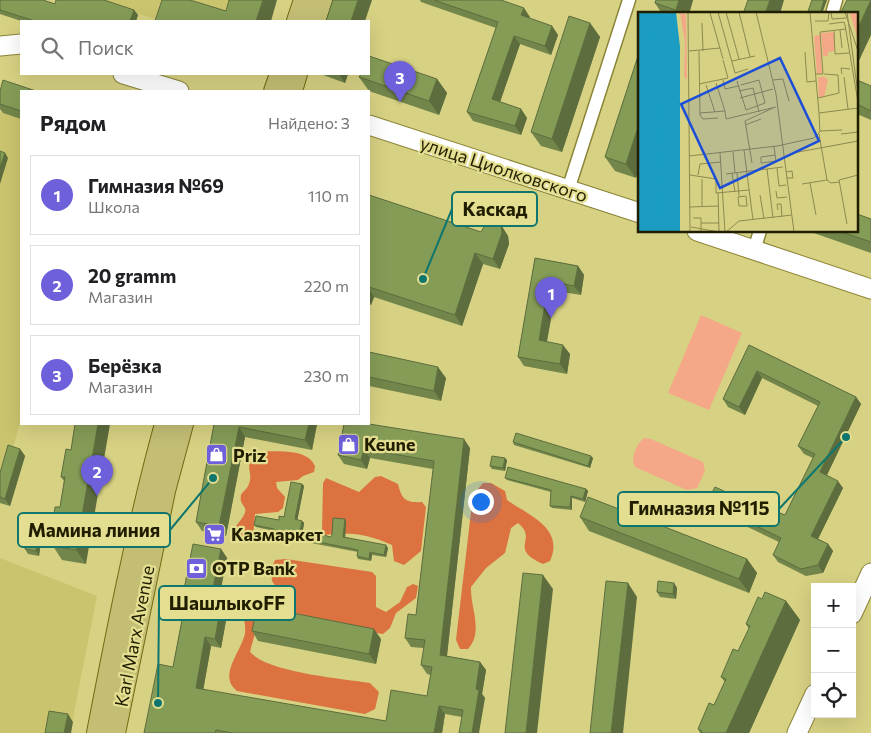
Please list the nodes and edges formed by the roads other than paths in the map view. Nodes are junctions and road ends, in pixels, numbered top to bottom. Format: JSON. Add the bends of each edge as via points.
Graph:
{"nodes":[{"id":1,"x":304,"y":0,"type":"edge"},
{"id":2,"x":322,"y":0,"type":"edge"},
{"id":3,"x":629,"y":0,"type":"edge"},
{"id":4,"x":297,"y":20,"type":"edge"},
{"id":5,"x":315,"y":20,"type":"edge"},
{"id":6,"x":20,"y":44,"type":"edge"},
{"id":7,"x":0,"y":46,"type":"edge"},
{"id":8,"x":126,"y":75,"type":"edge"},
{"id":9,"x":280,"y":75,"type":"edge"},
{"id":10,"x":298,"y":75,"type":"edge"},
{"id":11,"x":176,"y":90,"type":"edge"},
{"id":12,"x":274,"y":90,"type":"edge"},
{"id":13,"x":292,"y":90,"type":"edge"},
{"id":14,"x":370,"y":125,"type":"edge"},
{"id":15,"x":568,"y":190,"type":"junction"},
{"id":16,"x":638,"y":212,"type":"edge"},
{"id":17,"x":700,"y":232,"type":"edge"},
{"id":18,"x":760,"y":232,"type":"edge"},
{"id":19,"x":754,"y":250,"type":"junction"},
{"id":20,"x":871,"y":289,"type":"edge"},
{"id":21,"x":165,"y":425,"type":"edge"},
{"id":22,"x":183,"y":425,"type":"edge"},
{"id":23,"x":156,"y":489,"type":"junction"},
{"id":24,"x":147,"y":529,"type":"junction"},
{"id":25,"x":871,"y":573,"type":"edge"},
{"id":26,"x":856,"y":605,"type":"edge"},
{"id":27,"x":811,"y":703,"type":"edge"},
{"id":28,"x":97,"y":733,"type":"edge"},
{"id":29,"x":115,"y":733,"type":"edge"},
{"id":30,"x":797,"y":733,"type":"edge"}],
"edges":[{"from":1,"to":4,"type":"main road"},
{"from":2,"to":5,"type":"main road"},
{"from":3,"to":15,"type":"street"},
{"from":6,"to":7,"type":"main road"},
{"from":8,"to":11,"type":"main road"},
{"from":9,"to":12,"type":"main road"},
{"from":10,"to":13,"type":"main road"},
{"from":14,"to":15,"type":"main road","name":"улица Циолковского"},
{"from":15,"to":16,"type":"main road","name":"улица Циолковского"},
{"from":17,"to":19,"type":"main road"},
{"from":18,"to":19,"type":"street"},
{"from":19,"to":20,"type":"main road"},
{"from":21,"to":23,"type":"main road","name":"Karl Marx Avenue"},
{"from":22,"to":23,"type":"main road","name":"Karl Marx Avenue"},
{"from":23,"to":24,"type":"main road","name":"Karl Marx Avenue"},
{"from":24,"to":28,"type":"main road","name":"Karl Marx Avenue"},
{"from":24,"to":29,"type":"main road","name":"Karl Marx Avenue"},
{"from":25,"to":26,"type":"main road"},
{"from":27,"to":30,"type":"main road"}]}
